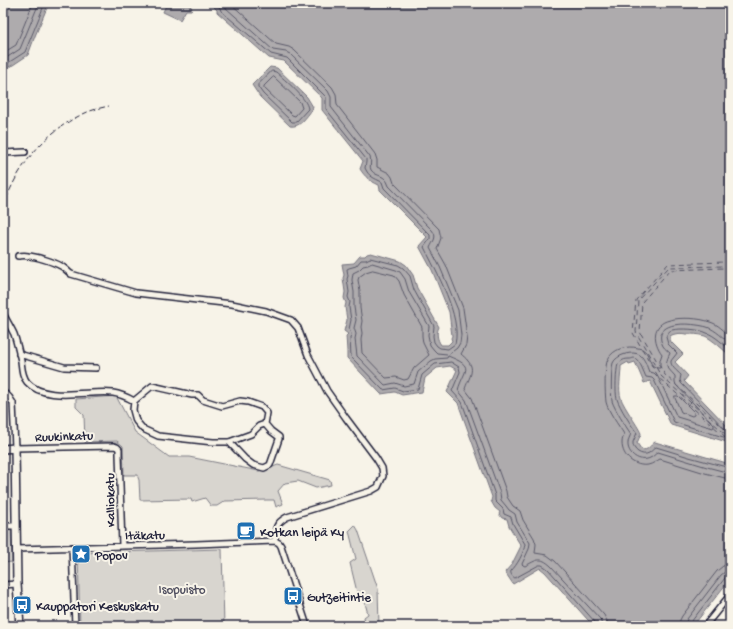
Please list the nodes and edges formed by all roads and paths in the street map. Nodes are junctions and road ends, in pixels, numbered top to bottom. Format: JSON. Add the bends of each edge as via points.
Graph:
{"nodes":[{"id":1,"x":25,"y":152,"type":"dead end"},
{"id":2,"x":3,"y":153,"type":"edge"},
{"id":3,"x":18,"y":256,"type":"dead end"},
{"id":4,"x":3,"y":315,"type":"edge"},
{"id":5,"x":19,"y":354,"type":"junction"},
{"id":6,"x":96,"y":368,"type":"dead end"},
{"id":7,"x":3,"y":392,"type":"edge"},
{"id":8,"x":134,"y":401,"type":"junction"},
{"id":9,"x":265,"y":424,"type":"junction"},
{"id":10,"x":228,"y":442,"type":"junction"},
{"id":11,"x":15,"y":448,"type":"junction"},
{"id":12,"x":3,"y":449,"type":"edge"},
{"id":13,"x":119,"y":454,"type":"joint"},
{"id":14,"x":3,"y":526,"type":"edge"},
{"id":15,"x":16,"y":526,"type":"junction"},
{"id":16,"x":274,"y":540,"type":"junction"},
{"id":17,"x":122,"y":546,"type":"junction"},
{"id":18,"x":72,"y":547,"type":"junction"},
{"id":19,"x":17,"y":549,"type":"junction"},
{"id":20,"x":17,"y":584,"type":"junction"},
{"id":21,"x":3,"y":585,"type":"edge"},
{"id":22,"x":730,"y":595,"type":"edge"},
{"id":23,"x":20,"y":626,"type":"edge"},
{"id":24,"x":75,"y":626,"type":"edge"},
{"id":25,"x":307,"y":626,"type":"edge"},
{"id":26,"x":705,"y":626,"type":"edge"}],
"edges":[{"from":1,"to":2,"type":"street"},
{"from":3,"to":16,"type":"street","via":[[28,256],[60,265],[71,274],[136,292],[232,304],[266,311],[291,320],[298,328],[308,355],[327,391],[376,458],[383,476],[378,487],[371,491],[287,517],[278,524]]},
{"from":4,"to":5,"type":"street","via":[[14,334]]},
{"from":5,"to":6,"type":"street","via":[[64,366]]},
{"from":5,"to":8,"type":"street","via":[[22,375],[36,389],[62,394],[114,393]]},
{"from":7,"to":11,"type":"street","via":[[13,403]]},
{"from":8,"to":9,"type":"street","via":[[152,386],[198,395],[204,400],[222,406],[240,401],[248,402],[262,407],[267,413]]},
{"from":8,"to":10,"type":"street","via":[[136,421],[148,432],[158,436]]},
{"from":9,"to":10,"type":"street","via":[[251,434]]},
{"from":9,"to":10,"type":"street","via":[[279,439],[270,465],[264,468],[244,459]]},
{"from":11,"to":12,"type":"main road","name":"Ruukinkatu"},
{"from":11,"to":13,"type":"street","name":"Ruukinkatu","via":[[114,446],[119,449]]},
{"from":11,"to":15,"type":"main road"},
{"from":13,"to":17,"type":"street","name":"Kalliokatu"},
{"from":14,"to":15,"type":"street"},
{"from":15,"to":19,"type":"main road"},
{"from":16,"to":17,"type":"street","name":"Itäkatu"},
{"from":16,"to":25,"type":"street","via":[[279,543]]},
{"from":17,"to":18,"type":"street","name":"Itäkatu"},
{"from":18,"to":19,"type":"street","name":"Itäkatu"},
{"from":18,"to":24,"type":"street"},
{"from":19,"to":20,"type":"main road"},
{"from":20,"to":21,"type":"street"},
{"from":20,"to":23,"type":"main road"},
{"from":22,"to":26,"type":"street"}]}
